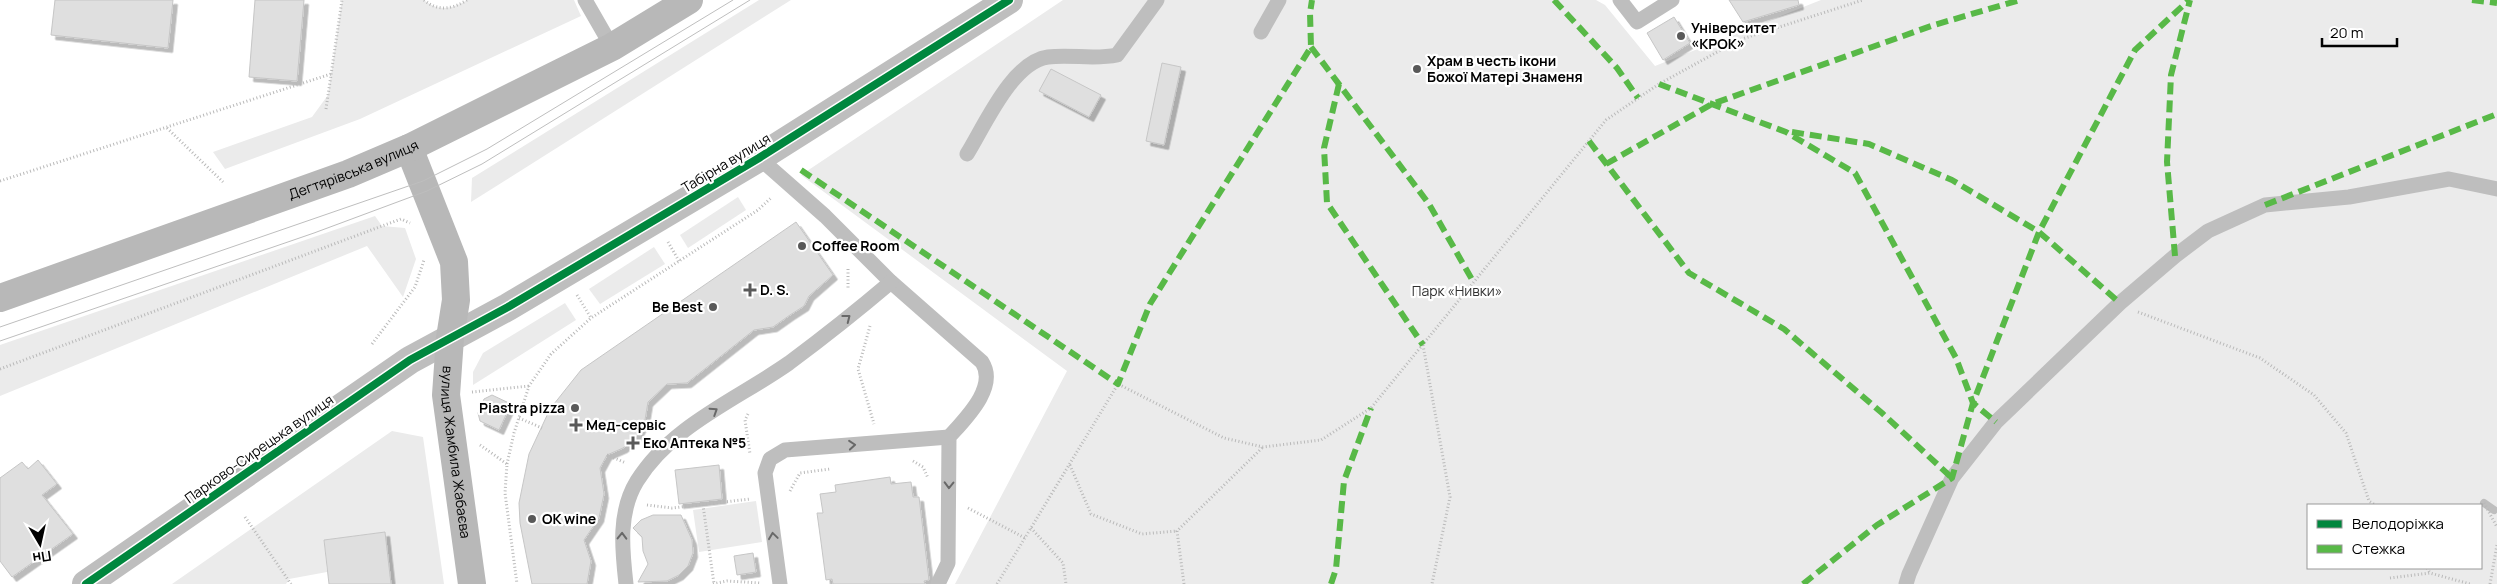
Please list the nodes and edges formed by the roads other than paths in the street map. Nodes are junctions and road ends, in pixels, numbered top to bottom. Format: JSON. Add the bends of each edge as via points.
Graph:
{"nodes":[{"id":1,"x":585,"y":0,"type":"edge"},
{"id":2,"x":689,"y":0,"type":"edge"},
{"id":3,"x":1009,"y":0,"type":"edge"},
{"id":4,"x":1157,"y":0,"type":"edge"},
{"id":5,"x":1279,"y":0,"type":"edge"},
{"id":6,"x":1620,"y":0,"type":"edge"},
{"id":7,"x":1672,"y":0,"type":"edge"},
{"id":8,"x":1261,"y":32,"type":"dead end"},
{"id":9,"x":612,"y":47,"type":"junction"},
{"id":10,"x":408,"y":148,"type":"junction"},
{"id":11,"x":967,"y":154,"type":"dead end"},
{"id":12,"x":758,"y":158,"type":"junction"},
{"id":13,"x":2497,"y":189,"type":"edge"},
{"id":14,"x":890,"y":282,"type":"junction"},
{"id":15,"x":0,"y":298,"type":"edge"},
{"id":16,"x":450,"y":338,"type":"junction"},
{"id":17,"x":950,"y":437,"type":"junction"},
{"id":18,"x":780,"y":582,"type":"edge"},
{"id":19,"x":86,"y":584,"type":"edge"},
{"id":20,"x":472,"y":584,"type":"edge"},
{"id":21,"x":626,"y":584,"type":"edge"},
{"id":22,"x":938,"y":584,"type":"edge"},
{"id":23,"x":1906,"y":584,"type":"edge"}],
"edges":[{"from":1,"to":9,"type":"lane"},
{"from":2,"to":9,"type":"main road","name":"Дегтярівська вулиця"},
{"from":3,"to":12,"type":"street","name":"Табірна вулиця"},
{"from":4,"to":11,"type":"lane","via":[[1117,55],[1101,58],[1047,57],[1029,63],[1014,77]]},
{"from":5,"to":8,"type":"lane"},
{"from":6,"to":7,"type":"lane","via":[[1637,22]]},
{"from":9,"to":10,"type":"main road","name":"Дегтярівська вулиця"},
{"from":10,"to":15,"type":"main road","name":"Дегтярівська вулиця","via":[[348,174]]},
{"from":10,"to":16,"type":"main road","name":"вулиця Жамбила Жабаєва","via":[[454,262],[456,300]]},
{"from":12,"to":14,"type":"lane","via":[[825,216]]},
{"from":12,"to":16,"type":"street","name":"Табірна вулиця","via":[[508,307]]},
{"from":13,"to":23,"type":"lane","via":[[2449,179],[2349,197],[2265,205],[2208,232],[2120,303],[1996,422],[1952,478]]},
{"from":14,"to":17,"type":"lane","via":[[982,362],[987,370],[986,385],[968,416]]},
{"from":21,"to":14,"type":"lane","one_way":true,"via":[[622,552],[623,518],[636,482],[661,450],[788,363]]},
{"from":16,"to":19,"type":"street","name":"Парково-Сирецька вулиця","via":[[410,360]]},
{"from":16,"to":20,"type":"main road","name":"вулиця Жамбила Жабаєва","via":[[446,395]]},
{"from":18,"to":17,"type":"lane","one_way":true,"via":[[765,473],[770,459],[785,450]]},
{"from":17,"to":22,"type":"lane","one_way":true,"via":[[948,563]]}]}
